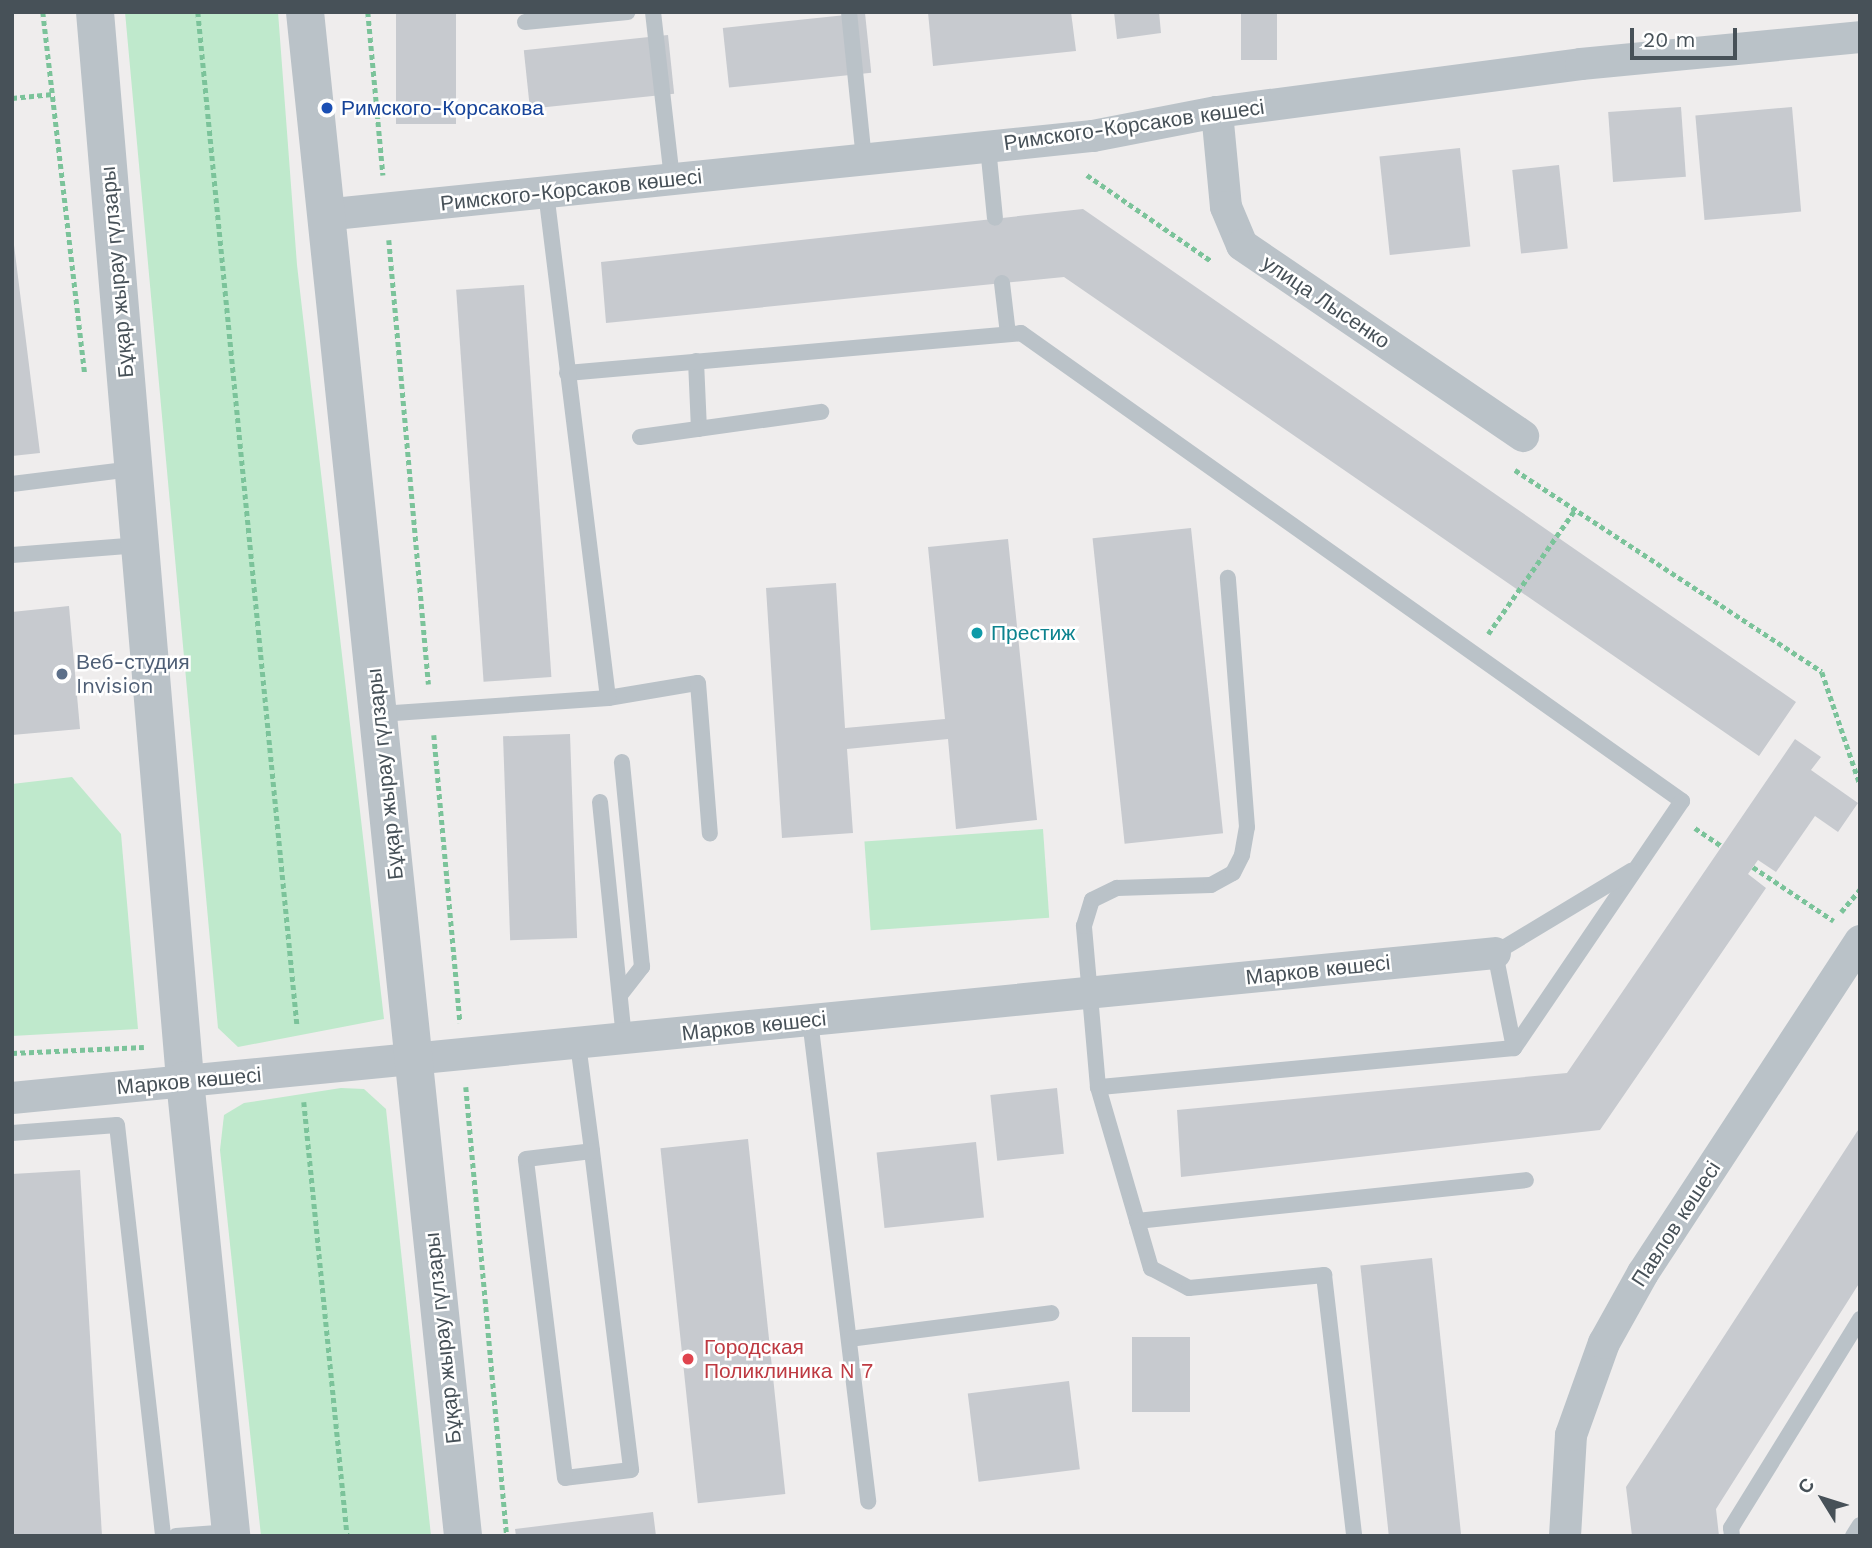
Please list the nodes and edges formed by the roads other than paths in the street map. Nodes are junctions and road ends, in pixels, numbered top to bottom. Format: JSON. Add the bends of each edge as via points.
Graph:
{"nodes":[{"id":1,"x":95,"y":12,"type":"edge"},
{"id":2,"x":305,"y":12,"type":"edge"},
{"id":3,"x":628,"y":12,"type":"edge"},
{"id":4,"x":653,"y":12,"type":"edge"},
{"id":5,"x":849,"y":12,"type":"edge"},
{"id":6,"x":526,"y":22,"type":"dead end"},
{"id":7,"x":1860,"y":37,"type":"edge"},
{"id":8,"x":1217,"y":112,"type":"junction"},
{"id":9,"x":988,"y":146,"type":"junction"},
{"id":10,"x":864,"y":160,"type":"junction"},
{"id":11,"x":672,"y":179,"type":"junction"},
{"id":12,"x":546,"y":192,"type":"junction"},
{"id":13,"x":324,"y":215,"type":"junction"},
{"id":14,"x":995,"y":218,"type":"dead end"},
{"id":15,"x":1002,"y":283,"type":"dead end"},
{"id":16,"x":1008,"y":334,"type":"junction"},
{"id":17,"x":696,"y":361,"type":"junction"},
{"id":18,"x":567,"y":373,"type":"junction"},
{"id":19,"x":821,"y":412,"type":"dead end"},
{"id":20,"x":699,"y":429,"type":"junction"},
{"id":21,"x":1523,"y":436,"type":"dead end"},
{"id":22,"x":640,"y":437,"type":"dead end"},
{"id":23,"x":133,"y":469,"type":"junction"},
{"id":24,"x":12,"y":484,"type":"edge"},
{"id":25,"x":139,"y":545,"type":"junction"},
{"id":26,"x":12,"y":555,"type":"edge"},
{"id":27,"x":1228,"y":578,"type":"dead end"},
{"id":28,"x":608,"y":698,"type":"junction"},
{"id":29,"x":380,"y":714,"type":"junction"},
{"id":30,"x":622,"y":762,"type":"dead end"},
{"id":31,"x":600,"y":802,"type":"dead end"},
{"id":32,"x":710,"y":834,"type":"dead end"},
{"id":33,"x":1636,"y":868,"type":"junction"},
{"id":34,"x":1851,"y":934,"type":"edge"},
{"id":35,"x":1495,"y":953,"type":"junction"},
{"id":36,"x":1086,"y":993,"type":"junction"},
{"id":37,"x":620,"y":995,"type":"junction"},
{"id":38,"x":810,"y":1020,"type":"junction"},
{"id":39,"x":624,"y":1039,"type":"junction"},
{"id":40,"x":578,"y":1044,"type":"junction"},
{"id":41,"x":1514,"y":1048,"type":"junction"},
{"id":42,"x":415,"y":1060,"type":"junction"},
{"id":43,"x":185,"y":1080,"type":"junction"},
{"id":44,"x":1098,"y":1087,"type":"junction"},
{"id":45,"x":12,"y":1098,"type":"edge"},
{"id":46,"x":12,"y":1133,"type":"edge"},
{"id":47,"x":592,"y":1151,"type":"junction"},
{"id":48,"x":1526,"y":1180,"type":"dead end"},
{"id":49,"x":1137,"y":1221,"type":"junction"},
{"id":50,"x":1051,"y":1313,"type":"dead end"},
{"id":51,"x":1860,"y":1318,"type":"edge"},
{"id":52,"x":849,"y":1339,"type":"junction"},
{"id":53,"x":868,"y":1502,"type":"dead end"},
{"id":54,"x":1860,"y":1525,"type":"edge"},
{"id":55,"x":231,"y":1534,"type":"edge"},
{"id":56,"x":163,"y":1536,"type":"edge"},
{"id":57,"x":176,"y":1536,"type":"edge"},
{"id":58,"x":463,"y":1536,"type":"edge"},
{"id":59,"x":1354,"y":1536,"type":"edge"},
{"id":60,"x":1565,"y":1536,"type":"edge"},
{"id":61,"x":1732,"y":1536,"type":"edge"},
{"id":62,"x":1853,"y":1536,"type":"edge"}],
"edges":[{"from":1,"to":23,"type":"street","name":"Бұқар жырау гүлзары"},
{"from":2,"to":13,"type":"street","name":"Бұқар жырау гүлзары"},
{"from":3,"to":6,"type":"lane"},
{"from":4,"to":11,"type":"lane"},
{"from":5,"to":10,"type":"lane"},
{"from":7,"to":8,"type":"street","name":"Римского-Корсаков көшесі","via":[[1581,64]]},
{"from":8,"to":9,"type":"street","name":"Римского-Корсаков көшесі","via":[[1093,136]]},
{"from":8,"to":21,"type":"street","name":"улица Лысенко","via":[[1218,163],[1226,207],[1242,245]]},
{"from":9,"to":10,"type":"street","name":"Римского-Корсаков көшесі"},
{"from":9,"to":14,"type":"lane"},
{"from":10,"to":11,"type":"street","name":"Римского-Корсаков көшесі"},
{"from":11,"to":12,"type":"street","name":"Римского-Корсаков көшесі"},
{"from":12,"to":13,"type":"street","name":"Римского-Корсаков көшесі"},
{"from":12,"to":18,"type":"lane"},
{"from":13,"to":29,"type":"street","name":"Бұқар жырау гүлзары"},
{"from":15,"to":16,"type":"lane"},
{"from":16,"to":17,"type":"lane"},
{"from":16,"to":33,"type":"lane","via":[[1021,333],[1682,801]]},
{"from":17,"to":18,"type":"lane"},
{"from":17,"to":20,"type":"lane"},
{"from":18,"to":28,"type":"lane"},
{"from":19,"to":20,"type":"lane"},
{"from":20,"to":22,"type":"lane"},
{"from":23,"to":24,"type":"lane"},
{"from":23,"to":25,"type":"street","name":"Бұқар жырау гүлзары"},
{"from":25,"to":26,"type":"lane"},
{"from":25,"to":43,"type":"street","name":"Бұқар жырау гүлзары"},
{"from":27,"to":36,"type":"lane","via":[[1247,827],[1242,855],[1233,873],[1211,885],[1117,888],[1092,900],[1084,926]]},
{"from":28,"to":29,"type":"lane"},
{"from":28,"to":32,"type":"lane","via":[[698,683]]},
{"from":29,"to":42,"type":"street","name":"Бұқар жырау гүлзары"},
{"from":30,"to":37,"type":"lane","via":[[642,967]]},
{"from":31,"to":37,"type":"lane"},
{"from":33,"to":35,"type":"lane"},
{"from":33,"to":41,"type":"lane"},
{"from":34,"to":60,"type":"street","name":"Павлов көшесі","via":[[1604,1343],[1571,1435]]},
{"from":35,"to":36,"type":"street","name":"Марков көшесі"},
{"from":35,"to":41,"type":"lane"},
{"from":36,"to":38,"type":"street","name":"Марков көшесі"},
{"from":36,"to":44,"type":"lane"},
{"from":37,"to":39,"type":"lane"},
{"from":38,"to":39,"type":"street","name":"Марков көшесі"},
{"from":38,"to":52,"type":"lane"},
{"from":39,"to":40,"type":"street","name":"Марков көшесі"},
{"from":40,"to":42,"type":"street","name":"Марков көшесі"},
{"from":40,"to":47,"type":"lane"},
{"from":41,"to":44,"type":"lane"},
{"from":42,"to":43,"type":"street","name":"Марков көшесі"},
{"from":42,"to":58,"type":"street","name":"Бұқар жырау гүлзары"},
{"from":43,"to":45,"type":"street","name":"Марков көшесі"},
{"from":43,"to":55,"type":"street","name":"Бұқар жырау гүлзары"},
{"from":44,"to":49,"type":"lane"},
{"from":46,"to":56,"type":"lane","via":[[117,1125]]},
{"from":47,"to":47,"type":"lane","via":[[526,1159],[565,1478],[631,1470]]},
{"from":48,"to":49,"type":"lane"},
{"from":49,"to":59,"type":"lane","via":[[1152,1268],[1189,1288],[1324,1275]]},
{"from":50,"to":52,"type":"lane"},
{"from":51,"to":61,"type":"lane","via":[[1731,1528]]},
{"from":52,"to":53,"type":"lane"},
{"from":54,"to":62,"type":"lane"},
{"from":55,"to":57,"type":"lane"}]}
